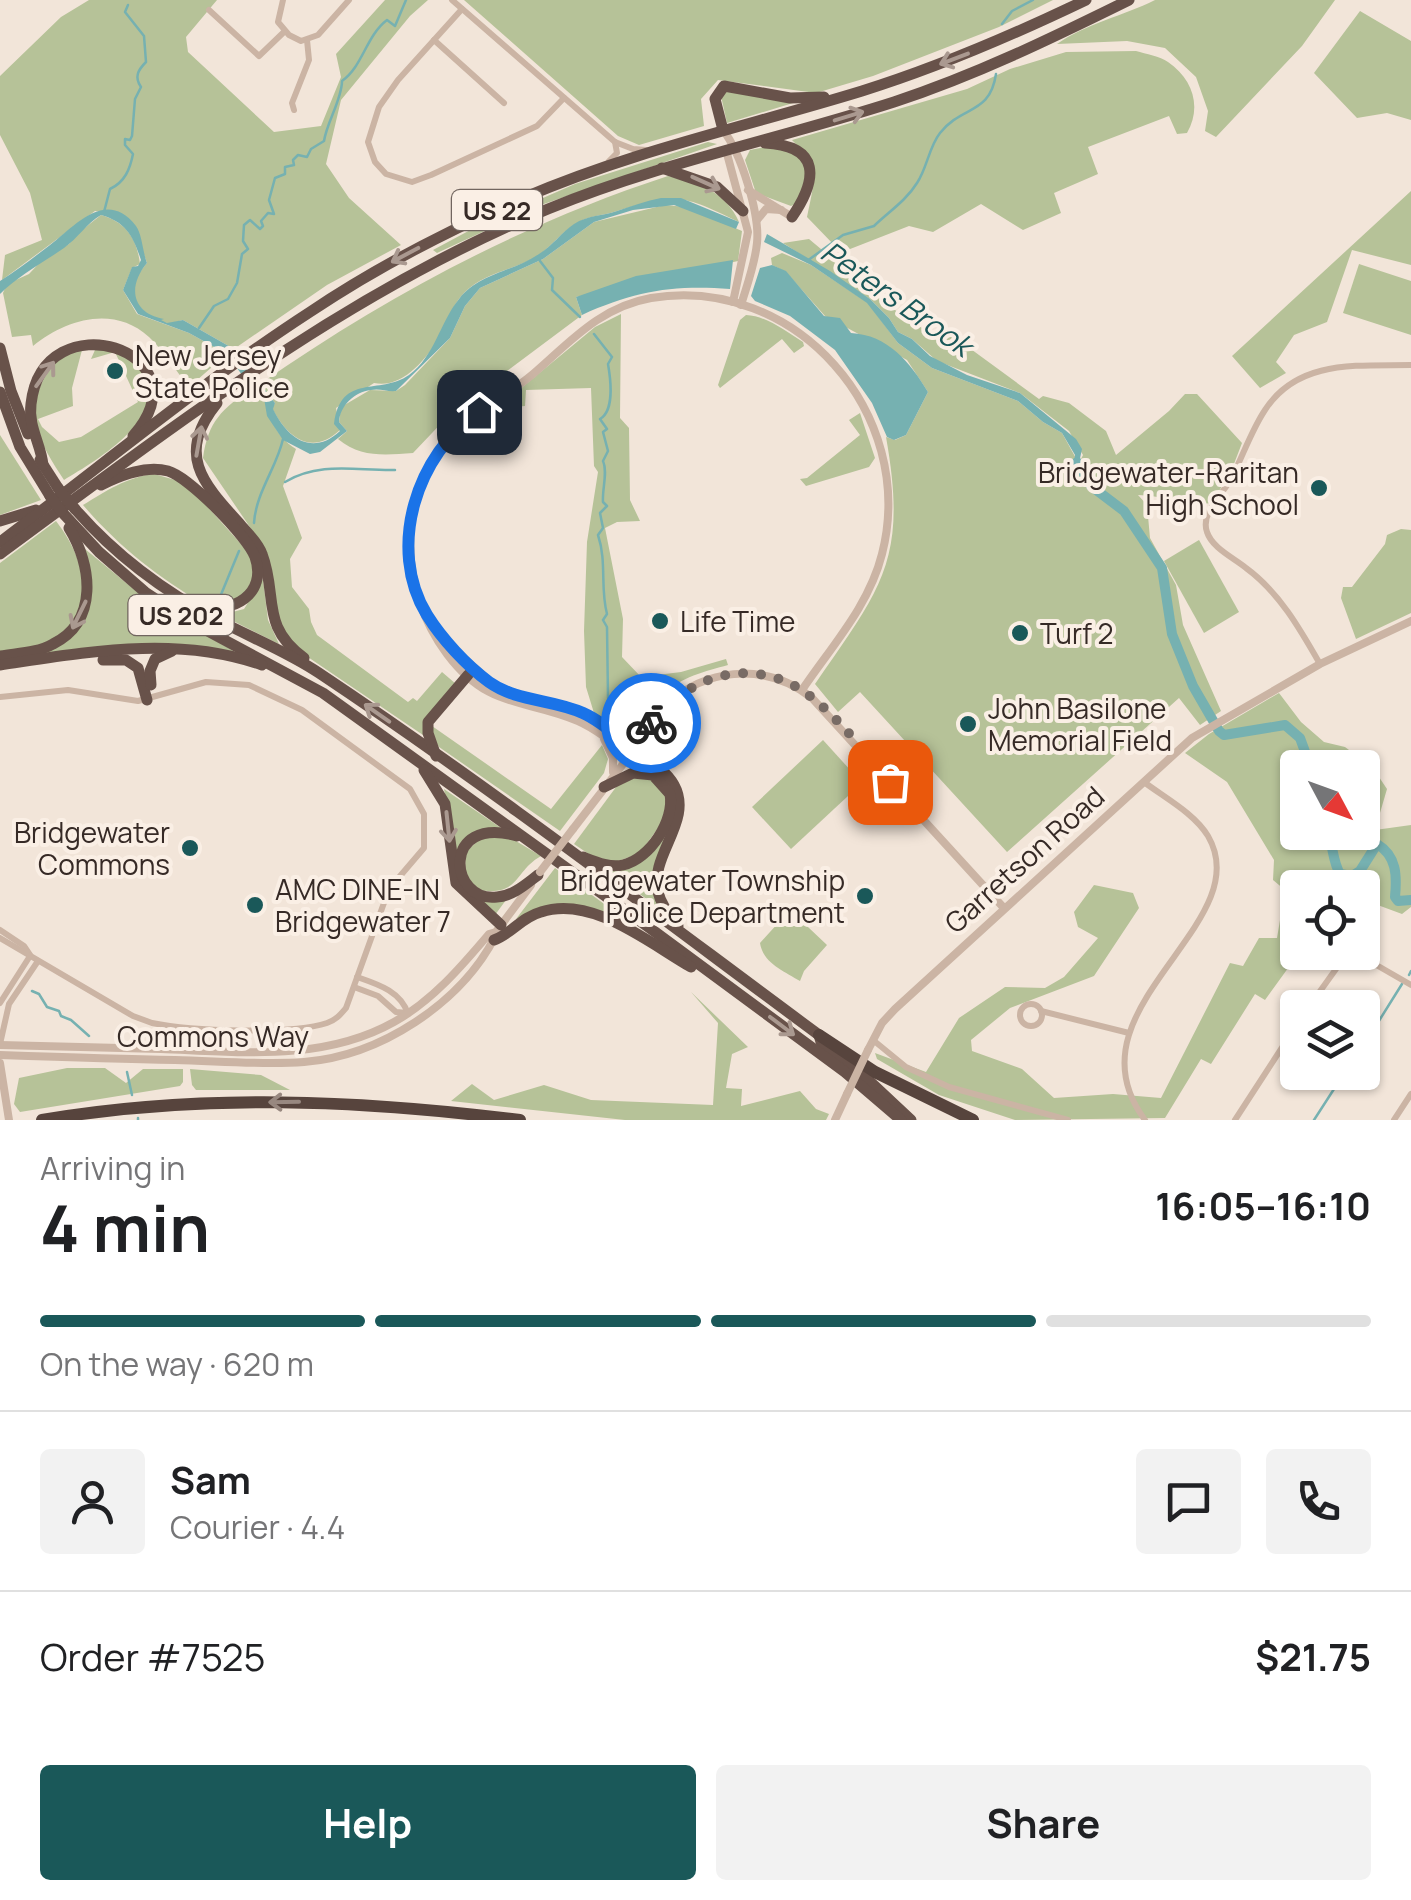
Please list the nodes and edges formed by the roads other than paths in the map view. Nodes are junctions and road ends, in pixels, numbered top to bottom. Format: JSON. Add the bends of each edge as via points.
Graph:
{"nodes":[{"id":1,"x":283,"y":0,"type":"edge"},
{"id":2,"x":349,"y":0,"type":"edge"},
{"id":3,"x":452,"y":0,"type":"edge"},
{"id":4,"x":1086,"y":0,"type":"edge"},
{"id":5,"x":1129,"y":0,"type":"edge"},
{"id":6,"x":462,"y":9,"type":"junction"},
{"id":7,"x":208,"y":10,"type":"dead end"},
{"id":8,"x":285,"y":32,"type":"junction"},
{"id":9,"x":307,"y":40,"type":"junction"},
{"id":10,"x":434,"y":40,"type":"junction"},
{"id":11,"x":865,"y":90,"type":"junction"},
{"id":12,"x":564,"y":98,"type":"junction"},
{"id":13,"x":504,"y":103,"type":"dead end"},
{"id":14,"x":294,"y":110,"type":"dead end"},
{"id":15,"x":723,"y":130,"type":"junction"},
{"id":16,"x":615,"y":142,"type":"junction"},
{"id":17,"x":756,"y":142,"type":"junction"},
{"id":18,"x":731,"y":148,"type":"junction"},
{"id":19,"x":656,"y":149,"type":"junction"},
{"id":20,"x":662,"y":168,"type":"junction"},
{"id":21,"x":590,"y":172,"type":"junction"},
{"id":22,"x":748,"y":190,"type":"junction"},
{"id":23,"x":743,"y":211,"type":"junction"},
{"id":24,"x":787,"y":214,"type":"junction"},
{"id":25,"x":756,"y":224,"type":"junction"},
{"id":26,"x":737,"y":303,"type":"junction"},
{"id":27,"x":0,"y":348,"type":"edge"},
{"id":28,"x":1411,"y":365,"type":"edge"},
{"id":29,"x":0,"y":392,"type":"edge"},
{"id":30,"x":224,"y":393,"type":"junction"},
{"id":31,"x":121,"y":452,"type":"junction"},
{"id":32,"x":43,"y":465,"type":"junction"},
{"id":33,"x":55,"y":500,"type":"junction"},
{"id":34,"x":72,"y":514,"type":"junction"},
{"id":35,"x":0,"y":522,"type":"edge"},
{"id":36,"x":0,"y":542,"type":"edge"},
{"id":37,"x":0,"y":554,"type":"edge"},
{"id":38,"x":189,"y":604,"type":"junction"},
{"id":39,"x":428,"y":616,"type":"junction"},
{"id":40,"x":1411,"y":621,"type":"edge"},
{"id":41,"x":208,"y":650,"type":"junction"},
{"id":42,"x":0,"y":656,"type":"edge"},
{"id":43,"x":1320,"y":664,"type":"junction"},
{"id":44,"x":0,"y":669,"type":"edge"},
{"id":45,"x":317,"y":672,"type":"junction"},
{"id":46,"x":468,"y":675,"type":"junction"},
{"id":47,"x":308,"y":683,"type":"junction"},
{"id":48,"x":802,"y":690,"type":"junction"},
{"id":49,"x":0,"y":697,"type":"edge"},
{"id":50,"x":151,"y":699,"type":"junction"},
{"id":51,"x":604,"y":738,"type":"junction"},
{"id":52,"x":630,"y":751,"type":"junction"},
{"id":53,"x":436,"y":756,"type":"junction"},
{"id":54,"x":415,"y":759,"type":"junction"},
{"id":55,"x":652,"y":775,"type":"junction"},
{"id":56,"x":608,"y":782,"type":"junction"},
{"id":57,"x":1144,"y":782,"type":"junction"},
{"id":58,"x":529,"y":840,"type":"junction"},
{"id":59,"x":569,"y":851,"type":"junction"},
{"id":60,"x":539,"y":874,"type":"junction"},
{"id":61,"x":1003,"y":907,"type":"junction"},
{"id":62,"x":0,"y":930,"type":"edge"},
{"id":63,"x":497,"y":933,"type":"junction"},
{"id":64,"x":682,"y":934,"type":"junction"},
{"id":65,"x":0,"y":938,"type":"edge"},
{"id":66,"x":34,"y":958,"type":"junction"},
{"id":67,"x":357,"y":977,"type":"junction"},
{"id":68,"x":1411,"y":985,"type":"edge"},
{"id":69,"x":354,"y":987,"type":"junction"},
{"id":70,"x":1321,"y":990,"type":"edge"},
{"id":71,"x":734,"y":991,"type":"junction"},
{"id":72,"x":0,"y":1003,"type":"edge"},
{"id":73,"x":1041,"y":1011,"type":"dead end"},
{"id":74,"x":408,"y":1014,"type":"junction"},
{"id":75,"x":1129,"y":1033,"type":"junction"},
{"id":76,"x":819,"y":1035,"type":"junction"},
{"id":77,"x":873,"y":1040,"type":"junction"},
{"id":78,"x":0,"y":1044,"type":"edge"},
{"id":79,"x":1280,"y":1051,"type":"edge"},
{"id":80,"x":0,"y":1056,"type":"edge"},
{"id":81,"x":0,"y":1063,"type":"edge"},
{"id":82,"x":1411,"y":1094,"type":"edge"},
{"id":83,"x":937,"y":1103,"type":"junction"},
{"id":84,"x":9,"y":1120,"type":"edge"},
{"id":85,"x":42,"y":1120,"type":"edge"},
{"id":86,"x":520,"y":1120,"type":"edge"},
{"id":87,"x":835,"y":1120,"type":"edge"},
{"id":88,"x":901,"y":1120,"type":"edge"},
{"id":89,"x":911,"y":1120,"type":"edge"},
{"id":90,"x":973,"y":1120,"type":"edge"},
{"id":91,"x":988,"y":1120,"type":"edge"},
{"id":92,"x":1068,"y":1120,"type":"edge"},
{"id":93,"x":1145,"y":1120,"type":"edge"},
{"id":94,"x":1235,"y":1120,"type":"edge"},
{"id":95,"x":1394,"y":1120,"type":"edge"}],
"edges":[{"from":1,"to":8,"type":"street","via":[[278,22]]},
{"from":2,"to":9,"type":"street"},
{"from":3,"to":6,"type":"street"},
{"from":4,"to":11,"type":"highway","number":"US 22","one_way":true},
{"from":17,"to":5,"type":"highway","number":"US 22","one_way":true,"via":[[940,86]]},
{"from":6,"to":10,"type":"street"},
{"from":6,"to":12,"type":"street"},
{"from":7,"to":8,"type":"street","via":[[259,56]]},
{"from":8,"to":9,"type":"street"},
{"from":9,"to":14,"type":"street","via":[[309,60]]},
{"from":10,"to":12,"type":"street","via":[[380,107],[368,135],[375,162],[394,178],[431,176],[529,130]]},
{"from":10,"to":13,"type":"street"},
{"from":11,"to":15,"type":"highway","number":"US 22"},
{"from":11,"to":15,"type":"highway","via":[[808,98],[726,85],[715,99]]},
{"from":12,"to":16,"type":"street"},
{"from":15,"to":18,"type":"street"},
{"from":15,"to":19,"type":"highway","number":"US 22"},
{"from":16,"to":19,"type":"street"},
{"from":16,"to":21,"type":"street","via":[[616,156]]},
{"from":17,"to":18,"type":"highway","number":"US 22"},
{"from":17,"to":24,"type":"highway","via":[[788,145],[808,163],[810,187]]},
{"from":18,"to":20,"type":"highway","number":"US 22"},
{"from":18,"to":22,"type":"street"},
{"from":18,"to":23,"type":"street"},
{"from":19,"to":21,"type":"highway","number":"US 22"},
{"from":20,"to":23,"type":"highway","one_way":true,"via":[[717,187]]},
{"from":20,"to":30,"type":"highway","number":"US 22","via":[[473,242],[361,303]]},
{"from":21,"to":31,"type":"highway","number":"US 22","one_way":true,"via":[[460,227],[333,296]]},
{"from":22,"to":24,"type":"street"},
{"from":22,"to":25,"type":"street"},
{"from":23,"to":26,"type":"street","via":[[748,245]]},
{"from":24,"to":25,"type":"street","via":[[766,209]]},
{"from":25,"to":26,"type":"street","via":[[756,250]]},
{"from":26,"to":39,"type":"street","via":[[674,296],[616,309],[584,327],[447,440],[419,487],[410,532],[414,576]]},
{"from":26,"to":48,"type":"street","via":[[778,319],[830,357],[866,408],[884,468],[886,530],[875,577]]},
{"from":27,"to":32,"type":"highway","number":"US 202"},
{"from":28,"to":43,"type":"street","via":[[1335,366],[1284,388],[1206,518],[1212,541],[1273,591]]},
{"from":29,"to":33,"type":"highway","number":"US 202","via":[[20,447]]},
{"from":30,"to":34,"type":"highway","number":"US 22"},
{"from":45,"to":30,"type":"highway","one_way":true,"via":[[278,631],[260,548],[201,478],[199,431]]},
{"from":32,"to":31,"type":"highway","one_way":true,"via":[[31,422],[34,389],[52,362],[88,344],[122,348],[149,378],[149,413]]},
{"from":31,"to":33,"type":"highway","number":"US 22"},
{"from":32,"to":33,"type":"highway","number":"US 202"},
{"from":33,"to":34,"type":"highway","number":"US 202","bridge":true},
{"from":33,"to":34,"type":"highway","bridge":true},
{"from":33,"to":35,"type":"highway"},
{"from":33,"to":36,"type":"highway","number":"US 22"},
{"from":34,"to":37,"type":"highway","number":"US 22"},
{"from":34,"to":38,"type":"highway","number":"US 202"},
{"from":34,"to":38,"type":"highway","via":[[114,478],[146,470],[169,471],[192,485],[247,544],[258,570],[251,593],[233,607]]},
{"from":34,"to":42,"type":"highway","one_way":true,"via":[[86,571],[81,616],[54,644]]},
{"from":34,"to":47,"type":"highway","number":"US 202","via":[[99,552],[145,592]]},
{"from":38,"to":45,"type":"highway","number":"US 202"},
{"from":39,"to":46,"type":"street","via":[[439,642]]},
{"from":39,"to":52,"type":"street","via":[[494,685],[584,713]]},
{"from":40,"to":43,"type":"street","name":"Garretson Road"},
{"from":41,"to":44,"type":"highway","via":[[160,646]]},
{"from":41,"to":47,"type":"highway"},
{"from":41,"to":50,"type":"highway","via":[[166,652],[155,659]]},
{"from":43,"to":57,"type":"street","name":"Garretson Road","via":[[1202,731]]},
{"from":44,"to":50,"type":"highway","via":[[119,658],[141,671]]},
{"from":53,"to":45,"type":"highway","number":"US 202","one_way":true},
{"from":46,"to":51,"type":"street","via":[[502,700],[570,718]]},
{"from":46,"to":53,"type":"highway","via":[[428,722]]},
{"from":47,"to":54,"type":"highway","number":"US 202"},
{"from":48,"to":52,"type":"street","name":"Commons Way","via":[[749,673],[703,681],[669,703]]},
{"from":48,"to":61,"type":"street","name":"Commons Way"},
{"from":49,"to":50,"type":"street","via":[[57,690]]},
{"from":50,"to":67,"type":"street","via":[[206,682],[258,688],[302,710],[417,797],[424,848],[388,890]]},
{"from":51,"to":52,"type":"street"},
{"from":51,"to":56,"type":"street","via":[[613,759]]},
{"from":52,"to":55,"type":"highway"},
{"from":52,"to":56,"type":"street","name":"Commons Way"},
{"from":52,"to":64,"type":"highway","via":[[666,774],[678,796],[678,817],[656,880],[660,900]]},
{"from":53,"to":59,"type":"highway","number":"US 202"},
{"from":54,"to":58,"type":"highway","number":"US 202"},
{"from":54,"to":63,"type":"highway","one_way":true,"via":[[446,804],[456,883]]},
{"from":55,"to":56,"type":"highway"},
{"from":55,"to":59,"type":"highway","via":[[667,789],[671,811],[642,855],[610,865]]},
{"from":56,"to":60,"type":"street","name":"Commons Way","bridge":true},
{"from":57,"to":61,"type":"street","name":"Garretson Road"},
{"from":57,"to":75,"type":"street","via":[[1200,825],[1217,875],[1203,911]]},
{"from":58,"to":60,"type":"highway","via":[[482,832],[464,847],[461,873],[471,890],[493,898]]},
{"from":58,"to":71,"type":"highway","number":"US 202"},
{"from":59,"to":64,"type":"highway","number":"US 202"},
{"from":60,"to":63,"type":"street","name":"Commons Way"},
{"from":61,"to":77,"type":"street","name":"Garretson Road","via":[[891,1012]]},
{"from":62,"to":66,"type":"street"},
{"from":63,"to":71,"type":"highway","via":[[542,911],[583,910]]},
{"from":63,"to":74,"type":"street","name":"Commons Way"},
{"from":63,"to":80,"type":"street","name":"Commons Way","via":[[455,987],[416,1022],[332,1057],[270,1062]]},
{"from":64,"to":76,"type":"highway","number":"US 202"},
{"from":65,"to":66,"type":"street"},
{"from":66,"to":69,"type":"street","via":[[133,1016],[167,1026],[325,1023],[342,1014]]},
{"from":66,"to":72,"type":"street"},
{"from":66,"to":78,"type":"street","via":[[9,1004]]},
{"from":67,"to":69,"type":"street"},
{"from":67,"to":74,"type":"street","via":[[386,988]]},
{"from":68,"to":70,"type":"street","via":[[1366,959],[1346,956]]},
{"from":69,"to":74,"type":"street"},
{"from":71,"to":88,"type":"highway","number":"US 202","one_way":true},
{"from":73,"to":75,"type":"street"},
{"from":74,"to":78,"type":"street","name":"Commons Way","via":[[352,1040],[300,1051]]},
{"from":75,"to":93,"type":"street","via":[[1126,1082]]},
{"from":76,"to":83,"type":"highway"},
{"from":76,"to":89,"type":"highway","number":"US 202"},
{"from":77,"to":87,"type":"street","name":"Garretson Road","bridge":true},
{"from":77,"to":92,"type":"street","via":[[906,1067],[949,1087]]},
{"from":79,"to":94,"type":"street"},
{"from":81,"to":84,"type":"street"},
{"from":82,"to":95,"type":"street"},
{"from":83,"to":90,"type":"highway"},
{"from":83,"to":91,"type":"highway"},
{"from":86,"to":85,"type":"highway","one_way":true,"via":[[305,1102],[138,1107]]}]}
